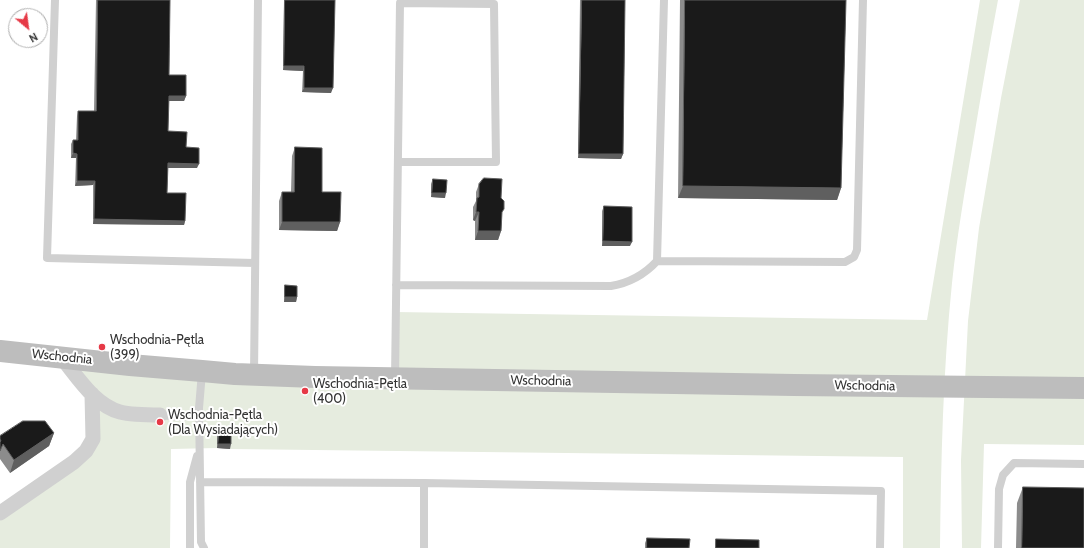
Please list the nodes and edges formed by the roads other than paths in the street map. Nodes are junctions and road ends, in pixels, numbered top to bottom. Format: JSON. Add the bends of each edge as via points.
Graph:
{"nodes":[{"id":1,"x":55,"y":0,"type":"edge"},
{"id":2,"x":258,"y":0,"type":"edge"},
{"id":3,"x":664,"y":0,"type":"edge"},
{"id":4,"x":863,"y":0,"type":"edge"},
{"id":5,"x":398,"y":162,"type":"junction"},
{"id":6,"x":658,"y":261,"type":"junction"},
{"id":7,"x":255,"y":263,"type":"junction"},
{"id":8,"x":396,"y":285,"type":"junction"},
{"id":9,"x":0,"y":351,"type":"edge"},
{"id":10,"x":61,"y":357,"type":"junction"},
{"id":11,"x":202,"y":371,"type":"junction"},
{"id":12,"x":254,"y":375,"type":"junction"},
{"id":13,"x":394,"y":379,"type":"junction"},
{"id":14,"x":1084,"y":388,"type":"edge"},
{"id":15,"x":92,"y":394,"type":"junction"},
{"id":16,"x":199,"y":408,"type":"junction"},
{"id":17,"x":160,"y":415,"type":"joint"},
{"id":18,"x":199,"y":448,"type":"junction"},
{"id":19,"x":1084,"y":464,"type":"edge"},
{"id":20,"x":200,"y":482,"type":"junction"},
{"id":21,"x":424,"y":483,"type":"junction"},
{"id":22,"x":0,"y":513,"type":"edge"},
{"id":23,"x":190,"y":548,"type":"edge"},
{"id":24,"x":204,"y":548,"type":"edge"},
{"id":25,"x":424,"y":548,"type":"edge"},
{"id":26,"x":880,"y":548,"type":"edge"},
{"id":27,"x":998,"y":548,"type":"edge"}],
"edges":[{"from":1,"to":7,"type":"lane","via":[[47,258]]},
{"from":2,"to":7,"type":"lane"},
{"from":3,"to":6,"type":"lane"},
{"from":4,"to":6,"type":"lane","via":[[857,250],[854,257],[845,262]]},
{"from":5,"to":5,"type":"lane","via":[[400,3],[494,4],[496,162]]},
{"from":5,"to":8,"type":"lane"},
{"from":6,"to":8,"type":"lane","via":[[633,279],[611,286]]},
{"from":7,"to":12,"type":"lane"},
{"from":8,"to":13,"type":"lane"},
{"from":9,"to":10,"type":"street","name":"Wschodnia"},
{"from":10,"to":11,"type":"street","name":"Wschodnia"},
{"from":10,"to":15,"type":"street"},
{"from":11,"to":12,"type":"street","name":"Wschodnia"},
{"from":11,"to":16,"type":"lane"},
{"from":12,"to":13,"type":"street","name":"Wschodnia"},
{"from":13,"to":14,"type":"street","name":"Wschodnia"},
{"from":15,"to":17,"type":"street","via":[[102,404],[121,412]]},
{"from":15,"to":22,"type":"street","via":[[93,439],[86,451]]},
{"from":16,"to":17,"type":"lane","via":[[189,416]]},
{"from":16,"to":18,"type":"lane"},
{"from":18,"to":20,"type":"lane"},
{"from":18,"to":23,"type":"lane","via":[[190,482]]},
{"from":19,"to":27,"type":"lane","via":[[1014,462],[1003,474],[999,489]]},
{"from":20,"to":21,"type":"lane"},
{"from":20,"to":24,"type":"lane","via":[[201,542]]},
{"from":21,"to":25,"type":"lane"},
{"from":21,"to":26,"type":"lane","via":[[881,491]]}]}
